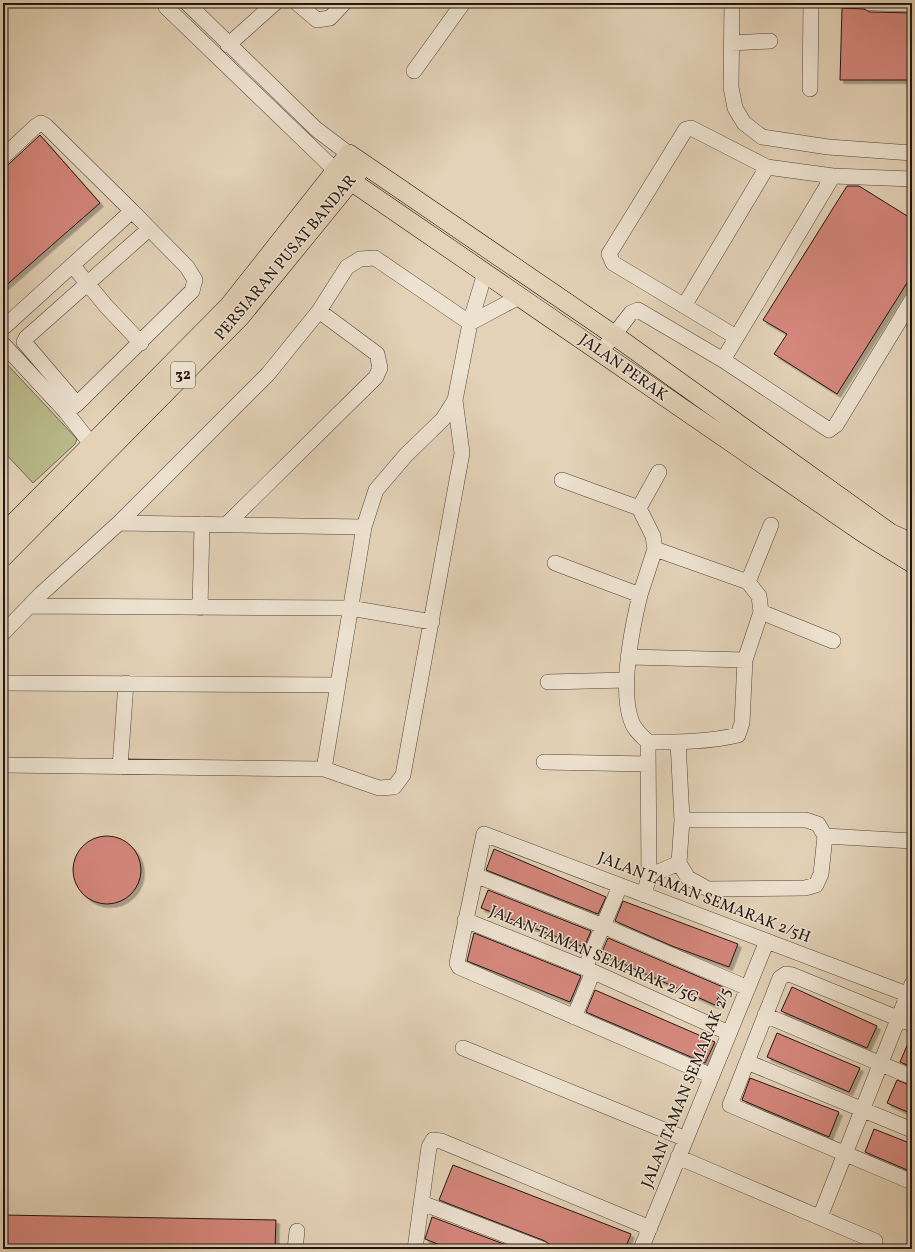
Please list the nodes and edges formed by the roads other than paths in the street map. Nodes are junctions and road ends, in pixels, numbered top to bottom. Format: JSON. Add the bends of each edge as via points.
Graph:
{"nodes":[{"id":1,"x":166,"y":3,"type":"edge"},
{"id":2,"x":187,"y":3,"type":"edge"},
{"id":3,"x":297,"y":3,"type":"edge"},
{"id":4,"x":344,"y":3,"type":"edge"},
{"id":5,"x":463,"y":3,"type":"edge"},
{"id":6,"x":732,"y":3,"type":"edge"},
{"id":7,"x":811,"y":3,"type":"edge"},
{"id":8,"x":870,"y":3,"type":"edge"},
{"id":9,"x":270,"y":4,"type":"edge"},
{"id":10,"x":912,"y":4,"type":"edge"},
{"id":11,"x":770,"y":41,"type":"dead end"},
{"id":12,"x":731,"y":43,"type":"junction"},
{"id":13,"x":228,"y":44,"type":"junction"},
{"id":14,"x":414,"y":71,"type":"dead end"},
{"id":15,"x":810,"y":89,"type":"dead end"},
{"id":16,"x":912,"y":153,"type":"edge"},
{"id":17,"x":3,"y":157,"type":"edge"},
{"id":18,"x":357,"y":159,"type":"junction"},
{"id":19,"x":767,"y":167,"type":"junction"},
{"id":20,"x":335,"y":170,"type":"junction"},
{"id":21,"x":833,"y":176,"type":"junction"},
{"id":22,"x":912,"y":179,"type":"edge"},
{"id":23,"x":351,"y":181,"type":"junction"},
{"id":24,"x":132,"y":211,"type":"junction"},
{"id":25,"x":149,"y":229,"type":"junction"},
{"id":26,"x":73,"y":266,"type":"junction"},
{"id":27,"x":521,"y":271,"type":"junction"},
{"id":28,"x":485,"y":273,"type":"junction"},
{"id":29,"x":86,"y":284,"type":"junction"},
{"id":30,"x":912,"y":300,"type":"edge"},
{"id":31,"x":525,"y":301,"type":"junction"},
{"id":32,"x":684,"y":306,"type":"junction"},
{"id":33,"x":319,"y":311,"type":"junction"},
{"id":34,"x":470,"y":323,"type":"junction"},
{"id":35,"x":3,"y":328,"type":"edge"},
{"id":36,"x":614,"y":335,"type":"junction"},
{"id":37,"x":736,"y":337,"type":"junction"},
{"id":38,"x":141,"y":342,"type":"junction"},
{"id":39,"x":3,"y":344,"type":"edge"},
{"id":40,"x":600,"y":353,"type":"junction"},
{"id":41,"x":723,"y":360,"type":"junction"},
{"id":42,"x":455,"y":400,"type":"junction"},
{"id":43,"x":72,"y":408,"type":"junction"},
{"id":44,"x":92,"y":445,"type":"junction"},
{"id":45,"x":658,"y":472,"type":"dead end"},
{"id":46,"x":562,"y":480,"type":"dead end"},
{"id":47,"x":639,"y":508,"type":"junction"},
{"id":48,"x":119,"y":523,"type":"junction"},
{"id":49,"x":202,"y":524,"type":"junction"},
{"id":50,"x":226,"y":525,"type":"junction"},
{"id":51,"x":771,"y":525,"type":"dead end"},
{"id":52,"x":364,"y":527,"type":"junction"},
{"id":53,"x":3,"y":534,"type":"edge"},
{"id":54,"x":912,"y":543,"type":"edge"},
{"id":55,"x":655,"y":549,"type":"junction"},
{"id":56,"x":3,"y":557,"type":"edge"},
{"id":57,"x":555,"y":563,"type":"dead end"},
{"id":58,"x":912,"y":563,"type":"edge"},
{"id":59,"x":748,"y":582,"type":"junction"},
{"id":60,"x":640,"y":595,"type":"junction"},
{"id":61,"x":30,"y":606,"type":"junction"},
{"id":62,"x":200,"y":608,"type":"junction"},
{"id":63,"x":350,"y":608,"type":"junction"},
{"id":64,"x":761,"y":612,"type":"junction"},
{"id":65,"x":432,"y":622,"type":"junction"},
{"id":66,"x":3,"y":633,"type":"edge"},
{"id":67,"x":833,"y":641,"type":"dead end"},
{"id":68,"x":630,"y":657,"type":"junction"},
{"id":69,"x":745,"y":660,"type":"junction"},
{"id":70,"x":627,"y":680,"type":"junction"},
{"id":71,"x":548,"y":682,"type":"dead end"},
{"id":72,"x":3,"y":683,"type":"edge"},
{"id":73,"x":126,"y":684,"type":"junction"},
{"id":74,"x":338,"y":685,"type":"junction"},
{"id":75,"x":648,"y":742,"type":"junction"},
{"id":76,"x":678,"y":742,"type":"junction"},
{"id":77,"x":544,"y":762,"type":"dead end"},
{"id":78,"x":648,"y":764,"type":"junction"},
{"id":79,"x":3,"y":765,"type":"edge"},
{"id":80,"x":120,"y":767,"type":"junction"},
{"id":81,"x":324,"y":769,"type":"junction"},
{"id":82,"x":682,"y":820,"type":"junction"},
{"id":83,"x":825,"y":836,"type":"junction"},
{"id":84,"x":912,"y":841,"type":"edge"},
{"id":85,"x":679,"y":863,"type":"junction"},
{"id":86,"x":475,"y":875,"type":"junction"},
{"id":87,"x":649,"y":876,"type":"junction"},
{"id":88,"x":620,"y":886,"type":"junction"},
{"id":89,"x":644,"y":895,"type":"junction"},
{"id":90,"x":465,"y":920,"type":"junction"},
{"id":91,"x":603,"y":926,"type":"junction"},
{"id":92,"x":767,"y":941,"type":"junction"},
{"id":93,"x":589,"y":970,"type":"junction"},
{"id":94,"x":748,"y":988,"type":"junction"},
{"id":95,"x":911,"y":991,"type":"edge"},
{"id":96,"x":765,"y":1015,"type":"junction"},
{"id":97,"x":574,"y":1017,"type":"junction"},
{"id":98,"x":905,"y":1021,"type":"edge"},
{"id":99,"x":730,"y":1033,"type":"junction"},
{"id":100,"x":463,"y":1048,"type":"dead end"},
{"id":101,"x":747,"y":1062,"type":"junction"},
{"id":102,"x":880,"y":1064,"type":"junction"},
{"id":103,"x":712,"y":1076,"type":"junction"},
{"id":104,"x":912,"y":1077,"type":"edge"},
{"id":105,"x":862,"y":1110,"type":"junction"},
{"id":106,"x":912,"y":1130,"type":"edge"},
{"id":107,"x":686,"y":1139,"type":"junction"},
{"id":108,"x":845,"y":1154,"type":"junction"},
{"id":109,"x":678,"y":1157,"type":"junction"},
{"id":110,"x":912,"y":1182,"type":"edge"},
{"id":111,"x":422,"y":1203,"type":"junction"},
{"id":112,"x":820,"y":1218,"type":"junction"},
{"id":113,"x":650,"y":1228,"type":"junction"},
{"id":114,"x":297,"y":1232,"type":"dead end"},
{"id":115,"x":875,"y":1241,"type":"dead end"},
{"id":116,"x":296,"y":1249,"type":"edge"},
{"id":117,"x":415,"y":1249,"type":"edge"},
{"id":118,"x":542,"y":1249,"type":"edge"},
{"id":119,"x":641,"y":1249,"type":"edge"}],
"edges":[{"from":1,"to":20,"type":"street","via":[[166,7]]},
{"from":2,"to":13,"type":"street"},
{"from":3,"to":4,"type":"street","via":[[317,20],[330,18]]},
{"from":5,"to":14,"type":"street"},
{"from":6,"to":12,"type":"street"},
{"from":7,"to":15,"type":"street"},
{"from":8,"to":10,"type":"street"},
{"from":9,"to":13,"type":"street"},
{"from":11,"to":12,"type":"street"},
{"from":12,"to":16,"type":"street","via":[[731,87],[735,108],[744,123],[762,137],[828,147]]},
{"from":13,"to":18,"type":"street","via":[[316,130]]},
{"from":17,"to":24,"type":"street","via":[[41,123]]},
{"from":18,"to":20,"type":"main road","name":"PERSIARAN PUSAT BANDAR","number":"32"},
{"from":18,"to":23,"type":"main road","name":"PERSIARAN PUSAT BANDAR","number":"32"},
{"from":18,"to":27,"type":"main road","name":"JALAN PERAK"},
{"from":19,"to":21,"type":"street"},
{"from":19,"to":32,"type":"street"},
{"from":19,"to":32,"type":"street","via":[[691,128],[686,130],[609,254],[613,263]]},
{"from":20,"to":23,"type":"main road","name":"JALAN PERAK"},
{"from":20,"to":44,"type":"main road","name":"PERSIARAN PUSAT BANDAR","number":"32","via":[[230,306]]},
{"from":21,"to":22,"type":"street"},
{"from":21,"to":37,"type":"street"},
{"from":23,"to":28,"type":"main road","name":"JALAN PERAK"},
{"from":23,"to":56,"type":"main road","name":"PERSIARAN PUSAT BANDAR","number":"32","via":[[240,317]]},
{"from":24,"to":25,"type":"street"},
{"from":24,"to":26,"type":"street"},
{"from":25,"to":29,"type":"street"},
{"from":25,"to":38,"type":"street","via":[[187,267],[195,280],[192,291]]},
{"from":26,"to":29,"type":"street"},
{"from":26,"to":35,"type":"street"},
{"from":27,"to":31,"type":"main road","via":[[520,284]]},
{"from":27,"to":36,"type":"main road","name":"JALAN PERAK"},
{"from":28,"to":31,"type":"main road","name":"JALAN PERAK"},
{"from":28,"to":34,"type":"street"},
{"from":29,"to":38,"type":"street"},
{"from":29,"to":43,"type":"street","via":[[24,342]]},
{"from":30,"to":41,"type":"street","via":[[836,425],[829,430]]},
{"from":31,"to":34,"type":"street"},
{"from":31,"to":40,"type":"main road","name":"JALAN PERAK"},
{"from":32,"to":37,"type":"street"},
{"from":33,"to":34,"type":"street","via":[[347,267],[360,259],[375,258]]},
{"from":33,"to":48,"type":"street","via":[[268,374]]},
{"from":33,"to":50,"type":"street","via":[[377,354],[380,368],[376,376]]},
{"from":34,"to":42,"type":"street"},
{"from":36,"to":40,"type":"street"},
{"from":36,"to":41,"type":"street","via":[[631,313],[638,310]]},
{"from":36,"to":54,"type":"main road","name":"JALAN PERAK","via":[[890,533]]},
{"from":37,"to":41,"type":"street"},
{"from":38,"to":43,"type":"street"},
{"from":39,"to":43,"type":"street"},
{"from":40,"to":58,"type":"main road","name":"JALAN PERAK","via":[[864,534]]},
{"from":42,"to":52,"type":"street","via":[[443,420],[406,455],[376,490]]},
{"from":42,"to":65,"type":"street","via":[[462,452]]},
{"from":43,"to":44,"type":"street"},
{"from":44,"to":53,"type":"main road","name":"PERSIARAN PUSAT BANDAR","number":"32"},
{"from":45,"to":47,"type":"street"},
{"from":46,"to":47,"type":"street"},
{"from":47,"to":55,"type":"street","via":[[653,536]]},
{"from":48,"to":49,"type":"street"},
{"from":48,"to":61,"type":"street"},
{"from":49,"to":50,"type":"street"},
{"from":49,"to":62,"type":"street"},
{"from":50,"to":52,"type":"street"},
{"from":51,"to":59,"type":"street"},
{"from":52,"to":63,"type":"street"},
{"from":55,"to":59,"type":"street"},
{"from":55,"to":60,"type":"street"},
{"from":57,"to":60,"type":"street"},
{"from":59,"to":64,"type":"street","via":[[759,596]]},
{"from":60,"to":68,"type":"street","via":[[633,625]]},
{"from":61,"to":62,"type":"street"},
{"from":61,"to":66,"type":"street"},
{"from":62,"to":63,"type":"street"},
{"from":63,"to":65,"type":"street"},
{"from":63,"to":74,"type":"street"},
{"from":64,"to":67,"type":"street"},
{"from":64,"to":69,"type":"street"},
{"from":65,"to":81,"type":"street","via":[[403,775],[394,787],[379,788]]},
{"from":68,"to":69,"type":"street"},
{"from":68,"to":70,"type":"street"},
{"from":69,"to":76,"type":"street","via":[[742,723],[738,735]]},
{"from":70,"to":71,"type":"street"},
{"from":70,"to":75,"type":"street","via":[[631,720],[637,732]]},
{"from":72,"to":73,"type":"street"},
{"from":73,"to":74,"type":"street"},
{"from":73,"to":80,"type":"street"},
{"from":74,"to":81,"type":"street"},
{"from":75,"to":76,"type":"street"},
{"from":75,"to":78,"type":"street"},
{"from":76,"to":82,"type":"street"},
{"from":77,"to":78,"type":"street"},
{"from":78,"to":87,"type":"street"},
{"from":79,"to":80,"type":"street"},
{"from":80,"to":81,"type":"street"},
{"from":82,"to":83,"type":"street","via":[[806,820],[818,824]]},
{"from":82,"to":85,"type":"street"},
{"from":83,"to":84,"type":"street"},
{"from":83,"to":85,"type":"street","via":[[821,874],[816,885],[805,888],[708,889],[688,878]]},
{"from":85,"to":87,"type":"street"},
{"from":86,"to":88,"type":"street","name":"JALAN TAMAN SEMARAK 2/5H","via":[[484,834]]},
{"from":86,"to":90,"type":"street"},
{"from":86,"to":91,"type":"street"},
{"from":87,"to":89,"type":"street"},
{"from":88,"to":89,"type":"street","name":"JALAN TAMAN SEMARAK 2/5H"},
{"from":88,"to":91,"type":"street"},
{"from":89,"to":92,"type":"street","name":"JALAN TAMAN SEMARAK 2/5H"},
{"from":90,"to":93,"type":"street","name":"JALAN TAMAN SEMARAK 2/5G"},
{"from":90,"to":97,"type":"street","via":[[457,963],[459,967]]},
{"from":91,"to":93,"type":"street"},
{"from":91,"to":94,"type":"street"},
{"from":92,"to":94,"type":"street","name":"JALAN TAMAN SEMARAK 2/5"},
{"from":92,"to":95,"type":"street","name":"JALAN TAMAN SEMARAK 2/5H"},
{"from":93,"to":97,"type":"street"},
{"from":93,"to":99,"type":"street","name":"JALAN TAMAN SEMARAK 2/5G"},
{"from":94,"to":99,"type":"street","name":"JALAN TAMAN SEMARAK 2/5"},
{"from":95,"to":98,"type":"street"},
{"from":96,"to":98,"type":"street","via":[[780,978],[786,974]]},
{"from":96,"to":101,"type":"street"},
{"from":96,"to":102,"type":"street"},
{"from":97,"to":103,"type":"street"},
{"from":98,"to":102,"type":"street"},
{"from":99,"to":103,"type":"street","name":"JALAN TAMAN SEMARAK 2/5"},
{"from":100,"to":107,"type":"street"},
{"from":101,"to":105,"type":"street"},
{"from":101,"to":108,"type":"street","via":[[731,1106]]},
{"from":102,"to":104,"type":"street"},
{"from":102,"to":105,"type":"street"},
{"from":103,"to":107,"type":"street","name":"JALAN TAMAN SEMARAK 2/5"},
{"from":105,"to":106,"type":"street"},
{"from":105,"to":108,"type":"street"},
{"from":107,"to":109,"type":"street","name":"JALAN TAMAN SEMARAK 2/5"},
{"from":108,"to":110,"type":"street"},
{"from":108,"to":112,"type":"street"},
{"from":109,"to":112,"type":"street"},
{"from":109,"to":113,"type":"street","name":"JALAN TAMAN SEMARAK 2/5"},
{"from":111,"to":113,"type":"street","via":[[429,1147],[433,1140],[441,1141]]},
{"from":111,"to":117,"type":"street"},
{"from":111,"to":118,"type":"street"},
{"from":112,"to":115,"type":"street"},
{"from":113,"to":119,"type":"street","name":"JALAN TAMAN SEMARAK 2/5"},
{"from":114,"to":116,"type":"street"}]}
